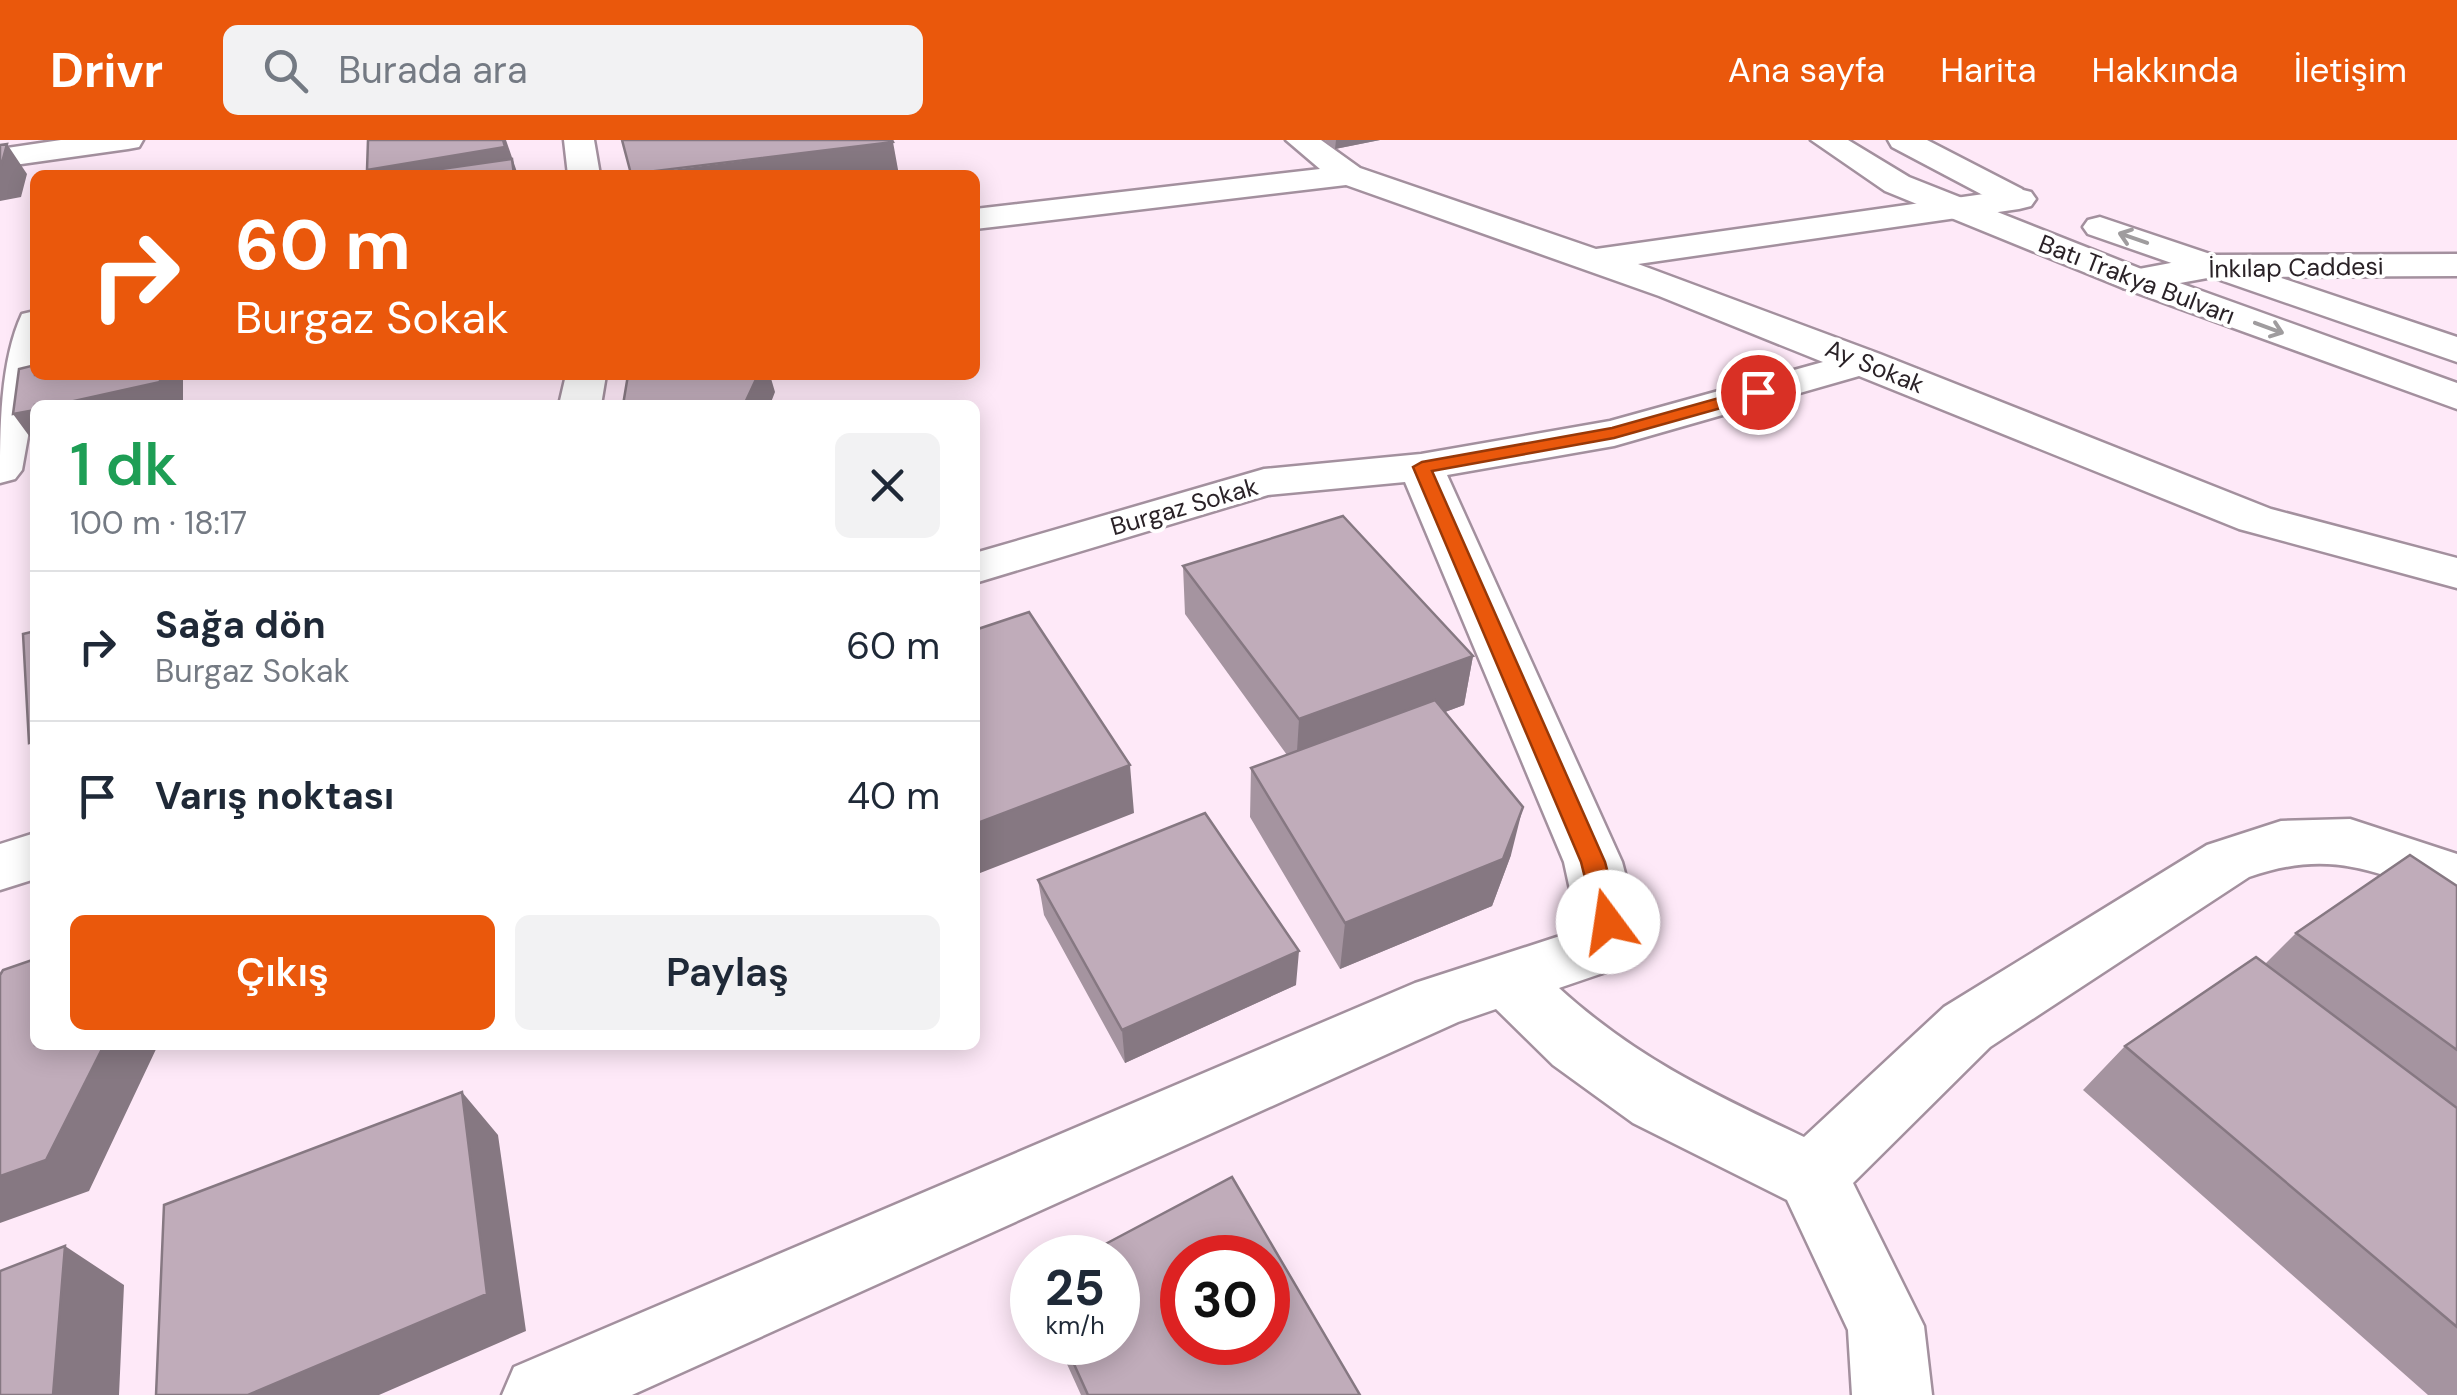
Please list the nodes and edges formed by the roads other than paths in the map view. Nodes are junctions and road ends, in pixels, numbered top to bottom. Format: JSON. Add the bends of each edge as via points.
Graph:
{"nodes":[{"id":1,"x":128,"y":140,"type":"edge"},
{"id":2,"x":579,"y":140,"type":"edge"},
{"id":3,"x":1301,"y":140,"type":"edge"},
{"id":4,"x":1826,"y":140,"type":"edge"},
{"id":5,"x":1903,"y":140,"type":"edge"},
{"id":6,"x":0,"y":158,"type":"edge"},
{"id":7,"x":83,"y":161,"type":"edge"},
{"id":8,"x":583,"y":170,"type":"edge"},
{"id":9,"x":1349,"y":175,"type":"junction"},
{"id":10,"x":2019,"y":199,"type":"junction"},
{"id":11,"x":1954,"y":208,"type":"junction"},
{"id":12,"x":980,"y":218,"type":"edge"},
{"id":13,"x":1592,"y":260,"type":"junction"},
{"id":14,"x":2457,"y":264,"type":"edge"},
{"id":15,"x":2212,"y":266,"type":"junction"},
{"id":16,"x":2136,"y":280,"type":"junction"},
{"id":17,"x":30,"y":339,"type":"edge"},
{"id":18,"x":2457,"y":350,"type":"edge"},
{"id":19,"x":1866,"y":362,"type":"junction"},
{"id":20,"x":2457,"y":397,"type":"edge"},
{"id":21,"x":1422,"y":467,"type":"junction"},
{"id":22,"x":0,"y":470,"type":"edge"},
{"id":23,"x":980,"y":567,"type":"edge"},
{"id":24,"x":2457,"y":573,"type":"edge"},
{"id":25,"x":30,"y":858,"type":"edge"},
{"id":26,"x":0,"y":867,"type":"edge"},
{"id":27,"x":2457,"y":877,"type":"edge"},
{"id":28,"x":1508,"y":980,"type":"junction"},
{"id":29,"x":1812,"y":1176,"type":"junction"},
{"id":30,"x":542,"y":1395,"type":"edge"},
{"id":31,"x":1892,"y":1395,"type":"edge"}],
"edges":[{"from":1,"to":7,"type":"street"},
{"from":2,"to":8,"type":"street"},
{"from":3,"to":9,"type":"street","name":"Ay Sokak"},
{"from":4,"to":11,"type":"street","name":"Batı Trakya Bulvarı","via":[[1896,184]]},
{"from":5,"to":10,"type":"street","name":"Batı Trakya Bulvarı"},
{"from":6,"to":7,"type":"street"},
{"from":9,"to":12,"type":"street"},
{"from":9,"to":13,"type":"street","name":"Ay Sokak"},
{"from":10,"to":11,"type":"street"},
{"from":15,"to":10,"type":"street","name":"Batı Trakya Bulvarı","one_way":true},
{"from":11,"to":13,"type":"street"},
{"from":11,"to":16,"type":"street","name":"Batı Trakya Bulvarı"},
{"from":13,"to":19,"type":"street","name":"Ay Sokak"},
{"from":14,"to":15,"type":"street","name":"İnkılap Caddesi"},
{"from":15,"to":16,"type":"street","name":"İnkılap Caddesi"},
{"from":15,"to":18,"type":"street","name":"Batı Trakya Bulvarı"},
{"from":16,"to":20,"type":"street","name":"Batı Trakya Bulvarı","one_way":true},
{"from":17,"to":22,"type":"street"},
{"from":19,"to":21,"type":"street","name":"Burgaz Sokak","via":[[1614,433]]},
{"from":19,"to":24,"type":"street","name":"Ay Sokak","via":[[2255,519]]},
{"from":21,"to":23,"type":"street","name":"Burgaz Sokak","via":[[1264,482]]},
{"from":21,"to":28,"type":"street","via":[[1593,862],[1608,922],[1584,954]]},
{"from":25,"to":26,"type":"street"},
{"from":27,"to":29,"type":"street","via":[[2350,842],[2281,843],[2228,861],[1967,1027]]},
{"from":28,"to":29,"type":"street","via":[[1576,1045],[1658,1102]]},
{"from":28,"to":30,"type":"street","via":[[1438,1002]]},
{"from":29,"to":31,"type":"street","via":[[1886,1326]]}]}
